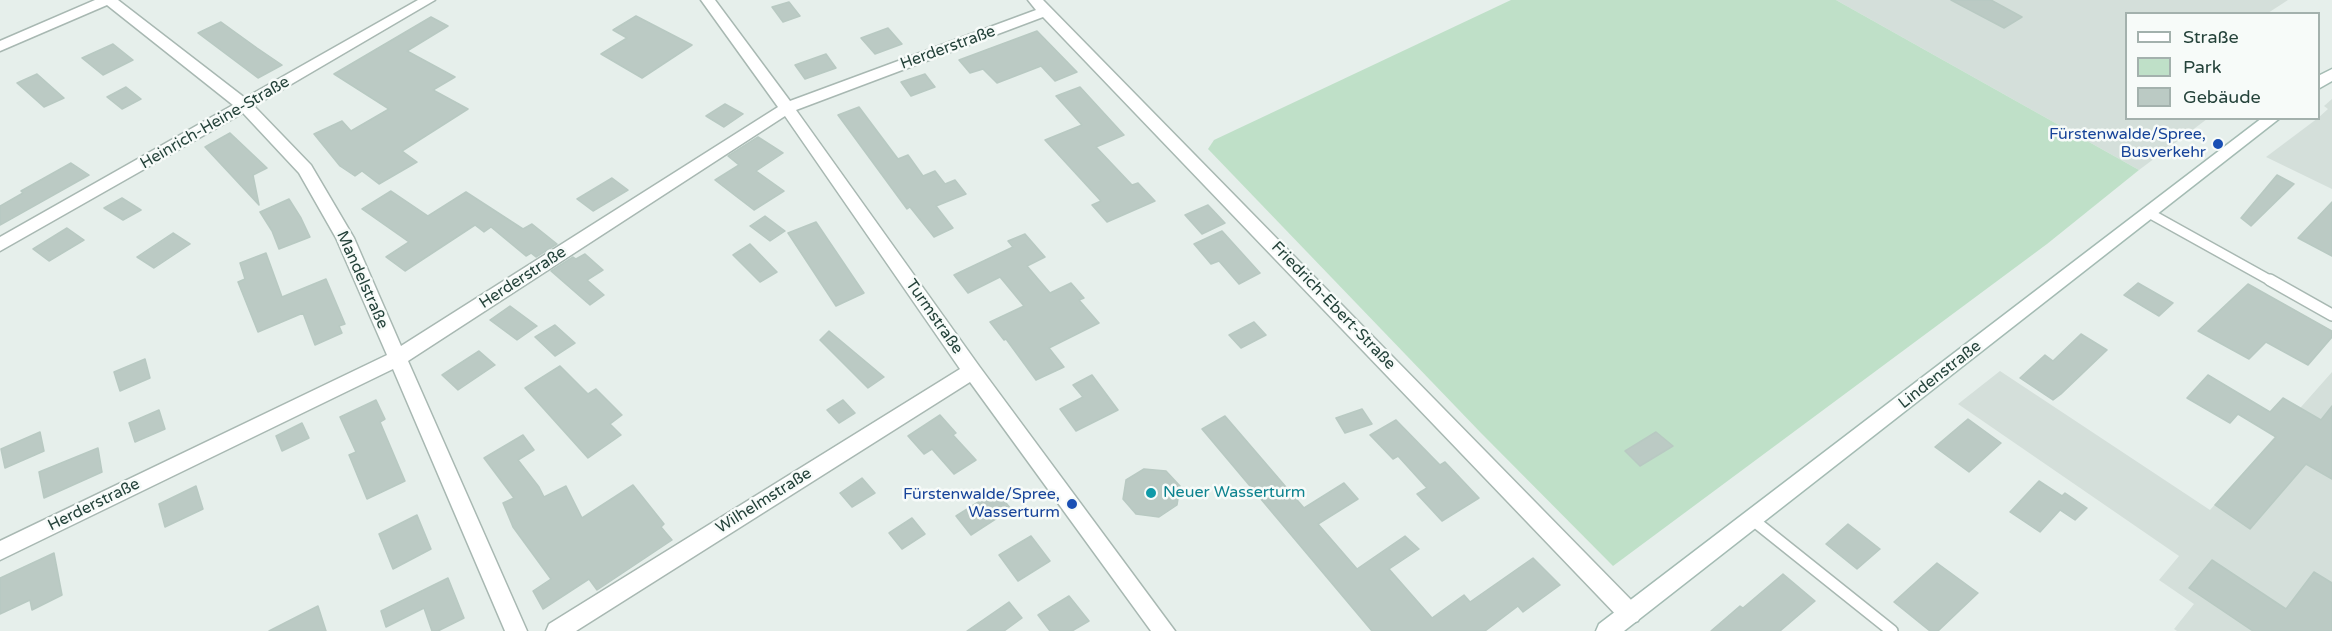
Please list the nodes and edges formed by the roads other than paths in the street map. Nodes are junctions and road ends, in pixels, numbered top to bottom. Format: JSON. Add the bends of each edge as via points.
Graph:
{"nodes":[{"id":1,"x":108,"y":0,"type":"edge"},
{"id":2,"x":429,"y":0,"type":"edge"},
{"id":3,"x":708,"y":0,"type":"edge"},
{"id":4,"x":1040,"y":6,"type":"edge"},
{"id":5,"x":0,"y":46,"type":"edge"},
{"id":6,"x":2332,"y":74,"type":"edge"},
{"id":7,"x":2320,"y":83,"type":"edge"},
{"id":8,"x":245,"y":106,"type":"junction"},
{"id":9,"x":787,"y":108,"type":"junction"},
{"id":10,"x":2270,"y":120,"type":"edge"},
{"id":11,"x":2149,"y":213,"type":"junction"},
{"id":12,"x":0,"y":244,"type":"edge"},
{"id":13,"x":2332,"y":315,"type":"edge"},
{"id":14,"x":396,"y":359,"type":"junction"},
{"id":15,"x":972,"y":371,"type":"junction"},
{"id":16,"x":1753,"y":520,"type":"junction"},
{"id":17,"x":0,"y":551,"type":"edge"},
{"id":18,"x":1630,"y":614,"type":"junction"},
{"id":19,"x":516,"y":631,"type":"edge"},
{"id":20,"x":557,"y":631,"type":"edge"},
{"id":21,"x":1164,"y":631,"type":"edge"},
{"id":22,"x":1607,"y":631,"type":"edge"},
{"id":23,"x":1892,"y":631,"type":"edge"}],
"edges":[{"from":1,"to":5,"type":"street"},
{"from":1,"to":8,"type":"street","name":"Mandelstraße"},
{"from":2,"to":8,"type":"street","name":"Heinrich-Heine-Straße"},
{"from":3,"to":9,"type":"street","name":"Turmstraße"},
{"from":4,"to":9,"type":"street","name":"Herderstraße"},
{"from":4,"to":18,"type":"street","name":"Friedrich-Ebert-Straße"},
{"from":6,"to":7,"type":"street"},
{"from":8,"to":12,"type":"street","name":"Heinrich-Heine-Straße"},
{"from":8,"to":14,"type":"street","name":"Mandelstraße","via":[[305,169],[345,238]]},
{"from":9,"to":14,"type":"street","name":"Herderstraße"},
{"from":9,"to":15,"type":"street","name":"Turmstraße"},
{"from":10,"to":11,"type":"street","name":"Lindenstraße"},
{"from":11,"to":13,"type":"lane"},
{"from":11,"to":16,"type":"street","name":"Lindenstraße"},
{"from":14,"to":17,"type":"street","name":"Herderstraße"},
{"from":14,"to":19,"type":"street","name":"Mandelstraße"},
{"from":15,"to":20,"type":"street","name":"Wilhelmstraße"},
{"from":15,"to":21,"type":"street","name":"Turmstraße"},
{"from":16,"to":18,"type":"street","name":"Lindenstraße"},
{"from":16,"to":23,"type":"lane"},
{"from":18,"to":22,"type":"street","name":"Lindenstraße"}]}
